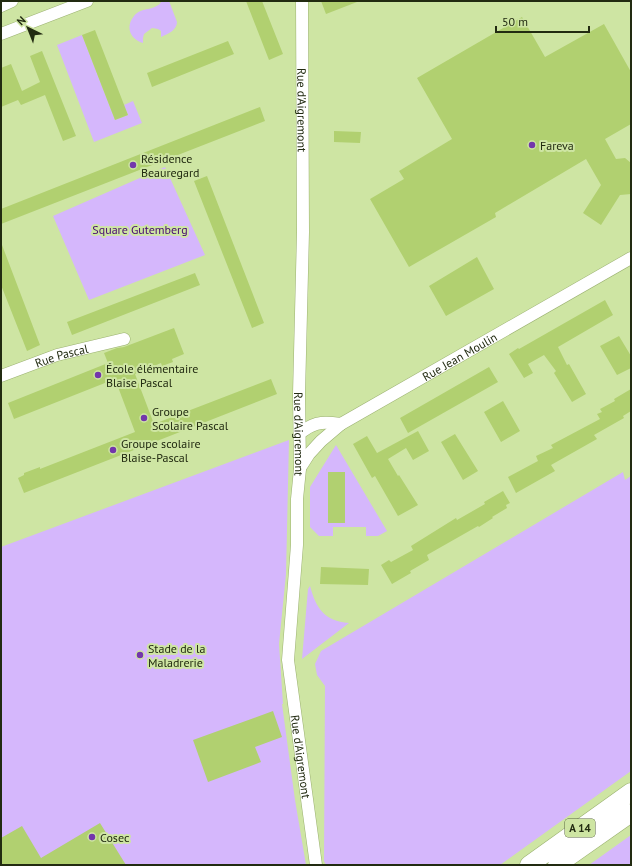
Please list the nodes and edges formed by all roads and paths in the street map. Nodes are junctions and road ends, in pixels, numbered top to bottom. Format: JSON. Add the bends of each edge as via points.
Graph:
{"nodes":[{"id":1,"x":12,"y":1,"type":"edge"},
{"id":2,"x":87,"y":1,"type":"edge"},
{"id":3,"x":302,"y":1,"type":"edge"},
{"id":4,"x":1,"y":6,"type":"edge"},
{"id":5,"x":1,"y":34,"type":"edge"},
{"id":6,"x":631,"y":258,"type":"edge"},
{"id":7,"x":124,"y":339,"type":"dead end"},
{"id":8,"x":1,"y":376,"type":"edge"},
{"id":9,"x":299,"y":403,"type":"junction"},
{"id":10,"x":316,"y":423,"type":"junction"},
{"id":11,"x":341,"y":424,"type":"junction"},
{"id":12,"x":301,"y":430,"type":"junction"},
{"id":13,"x":321,"y":440,"type":"junction"},
{"id":14,"x":300,"y":468,"type":"junction"},
{"id":15,"x":631,"y":792,"type":"edge"},
{"id":16,"x":631,"y":813,"type":"edge"},
{"id":17,"x":316,"y":865,"type":"edge"},
{"id":18,"x":529,"y":865,"type":"edge"},
{"id":19,"x":556,"y":865,"type":"edge"}],
"edges":[{"from":1,"to":4,"type":"street"},
{"from":2,"to":5,"type":"street"},
{"from":3,"to":9,"type":"street","name":"Rue d'Aigremont","via":[[303,232]]},
{"from":6,"to":11,"type":"street","name":"Rue Jean Moulin"},
{"from":7,"to":8,"type":"street","name":"Rue Pascal","via":[[57,355]]},
{"from":9,"to":10,"type":"street"},
{"from":9,"to":12,"type":"street","name":"Rue d'Aigremont"},
{"from":10,"to":11,"type":"street"},
{"from":10,"to":12,"type":"street"},
{"from":11,"to":13,"type":"street","name":"Rue Jean Moulin"},
{"from":12,"to":13,"type":"street"},
{"from":12,"to":14,"type":"street","name":"Rue d'Aigremont"},
{"from":13,"to":14,"type":"street","name":"Rue Jean Moulin"},
{"from":14,"to":17,"type":"street","name":"Rue d'Aigremont","via":[[288,660]]},
{"from":15,"to":18,"type":"highway","number":"A 14"},
{"from":16,"to":19,"type":"highway","number":"A 14"}]}
